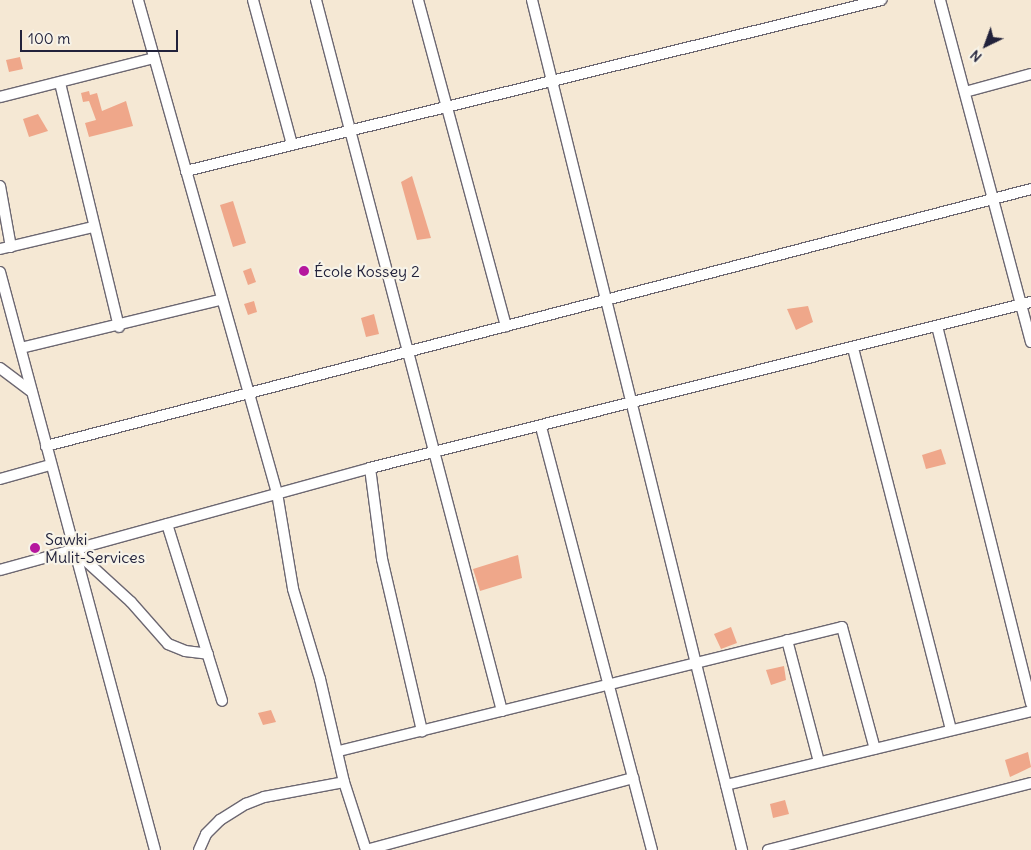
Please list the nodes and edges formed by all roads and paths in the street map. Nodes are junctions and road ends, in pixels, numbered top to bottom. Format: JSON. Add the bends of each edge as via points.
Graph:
{"nodes":[{"id":1,"x":138,"y":0,"type":"edge"},
{"id":2,"x":253,"y":0,"type":"edge"},
{"id":3,"x":316,"y":0,"type":"edge"},
{"id":4,"x":418,"y":0,"type":"edge"},
{"id":5,"x":532,"y":0,"type":"edge"},
{"id":6,"x":881,"y":0,"type":"edge"},
{"id":7,"x":940,"y":0,"type":"edge"},
{"id":8,"x":154,"y":58,"type":"junction"},
{"id":9,"x":1031,"y":74,"type":"edge"},
{"id":10,"x":552,"y":81,"type":"junction"},
{"id":11,"x":60,"y":84,"type":"junction"},
{"id":12,"x":965,"y":92,"type":"junction"},
{"id":13,"x":0,"y":97,"type":"edge"},
{"id":14,"x":448,"y":106,"type":"junction"},
{"id":15,"x":350,"y":130,"type":"junction"},
{"id":16,"x":292,"y":145,"type":"junction"},
{"id":17,"x":186,"y":171,"type":"junction"},
{"id":18,"x":0,"y":186,"type":"edge"},
{"id":19,"x":1031,"y":189,"type":"edge"},
{"id":20,"x":993,"y":199,"type":"junction"},
{"id":21,"x":93,"y":227,"type":"junction"},
{"id":22,"x":11,"y":246,"type":"junction"},
{"id":23,"x":0,"y":249,"type":"edge"},
{"id":24,"x":0,"y":272,"type":"edge"},
{"id":25,"x":220,"y":300,"type":"junction"},
{"id":26,"x":605,"y":300,"type":"junction"},
{"id":27,"x":1026,"y":303,"type":"edge"},
{"id":28,"x":119,"y":326,"type":"junction"},
{"id":29,"x":506,"y":326,"type":"junction"},
{"id":30,"x":937,"y":326,"type":"junction"},
{"id":31,"x":1031,"y":342,"type":"edge"},
{"id":32,"x":21,"y":348,"type":"junction"},
{"id":33,"x":854,"y":348,"type":"junction"},
{"id":34,"x":408,"y":351,"type":"junction"},
{"id":35,"x":0,"y":368,"type":"edge"},
{"id":36,"x":32,"y":392,"type":"junction"},
{"id":37,"x":249,"y":393,"type":"junction"},
{"id":38,"x":631,"y":404,"type":"junction"},
{"id":39,"x":541,"y":427,"type":"junction"},
{"id":40,"x":46,"y":446,"type":"junction"},
{"id":41,"x":435,"y":454,"type":"junction"},
{"id":42,"x":50,"y":465,"type":"junction"},
{"id":43,"x":370,"y":468,"type":"junction"},
{"id":44,"x":0,"y":479,"type":"edge"},
{"id":45,"x":277,"y":493,"type":"junction"},
{"id":46,"x":167,"y":524,"type":"junction"},
{"id":47,"x":74,"y":550,"type":"junction"},
{"id":48,"x":0,"y":570,"type":"edge"},
{"id":49,"x":787,"y":640,"type":"junction"},
{"id":50,"x":208,"y":654,"type":"junction"},
{"id":51,"x":695,"y":663,"type":"junction"},
{"id":52,"x":609,"y":684,"type":"junction"},
{"id":53,"x":222,"y":701,"type":"dead end"},
{"id":54,"x":1031,"y":703,"type":"edge"},
{"id":55,"x":502,"y":710,"type":"junction"},
{"id":56,"x":1031,"y":710,"type":"edge"},
{"id":57,"x":951,"y":729,"type":"junction"},
{"id":58,"x":422,"y":731,"type":"junction"},
{"id":59,"x":875,"y":749,"type":"junction"},
{"id":60,"x":339,"y":751,"type":"junction"},
{"id":61,"x":820,"y":762,"type":"junction"},
{"id":62,"x":633,"y":778,"type":"junction"},
{"id":63,"x":344,"y":782,"type":"junction"},
{"id":64,"x":1031,"y":784,"type":"edge"},
{"id":65,"x":726,"y":785,"type":"junction"},
{"id":66,"x":155,"y":850,"type":"edge"},
{"id":67,"x":198,"y":850,"type":"edge"},
{"id":68,"x":366,"y":850,"type":"edge"},
{"id":69,"x":652,"y":850,"type":"edge"},
{"id":70,"x":742,"y":850,"type":"edge"},
{"id":71,"x":768,"y":850,"type":"edge"}],
"edges":[{"from":1,"to":8,"type":"street"},
{"from":2,"to":16,"type":"street"},
{"from":3,"to":15,"type":"street"},
{"from":4,"to":14,"type":"street"},
{"from":5,"to":10,"type":"street"},
{"from":6,"to":10,"type":"street"},
{"from":7,"to":12,"type":"street"},
{"from":8,"to":11,"type":"street"},
{"from":8,"to":17,"type":"street"},
{"from":9,"to":12,"type":"street"},
{"from":10,"to":14,"type":"street"},
{"from":10,"to":26,"type":"street"},
{"from":11,"to":13,"type":"street"},
{"from":11,"to":21,"type":"street"},
{"from":12,"to":20,"type":"street"},
{"from":14,"to":15,"type":"street"},
{"from":14,"to":29,"type":"street"},
{"from":15,"to":16,"type":"street"},
{"from":15,"to":34,"type":"street"},
{"from":16,"to":17,"type":"street"},
{"from":17,"to":25,"type":"street"},
{"from":18,"to":22,"type":"street"},
{"from":19,"to":20,"type":"street"},
{"from":20,"to":26,"type":"street"},
{"from":20,"to":27,"type":"street"},
{"from":21,"to":22,"type":"street"},
{"from":21,"to":28,"type":"street"},
{"from":22,"to":23,"type":"street"},
{"from":24,"to":32,"type":"street"},
{"from":25,"to":28,"type":"street"},
{"from":25,"to":37,"type":"street"},
{"from":26,"to":29,"type":"street"},
{"from":26,"to":38,"type":"street"},
{"from":27,"to":30,"type":"street"},
{"from":27,"to":31,"type":"street"},
{"from":28,"to":32,"type":"street"},
{"from":29,"to":34,"type":"street"},
{"from":30,"to":33,"type":"street"},
{"from":30,"to":54,"type":"street"},
{"from":32,"to":36,"type":"street"},
{"from":33,"to":38,"type":"street"},
{"from":33,"to":57,"type":"street"},
{"from":34,"to":37,"type":"street"},
{"from":34,"to":41,"type":"street"},
{"from":35,"to":36,"type":"street"},
{"from":36,"to":40,"type":"street"},
{"from":37,"to":40,"type":"street"},
{"from":37,"to":45,"type":"street"},
{"from":38,"to":39,"type":"street"},
{"from":38,"to":51,"type":"street"},
{"from":39,"to":41,"type":"street"},
{"from":39,"to":52,"type":"street"},
{"from":40,"to":42,"type":"street"},
{"from":41,"to":43,"type":"street"},
{"from":41,"to":55,"type":"street"},
{"from":42,"to":44,"type":"street"},
{"from":42,"to":47,"type":"street"},
{"from":43,"to":45,"type":"street"},
{"from":43,"to":58,"type":"street","via":[[382,559]]},
{"from":45,"to":46,"type":"street"},
{"from":45,"to":60,"type":"street","via":[[293,589]]},
{"from":46,"to":47,"type":"street"},
{"from":46,"to":50,"type":"street"},
{"from":47,"to":48,"type":"street"},
{"from":47,"to":50,"type":"street","via":[[131,602],[168,644],[185,651]]},
{"from":47,"to":66,"type":"street"},
{"from":49,"to":51,"type":"street"},
{"from":49,"to":59,"type":"street","via":[[842,627]]},
{"from":49,"to":61,"type":"street"},
{"from":50,"to":53,"type":"street"},
{"from":51,"to":52,"type":"street"},
{"from":51,"to":65,"type":"street"},
{"from":52,"to":55,"type":"street"},
{"from":52,"to":62,"type":"street"},
{"from":55,"to":58,"type":"street"},
{"from":56,"to":57,"type":"street"},
{"from":57,"to":59,"type":"street"},
{"from":58,"to":60,"type":"street"},
{"from":59,"to":61,"type":"street"},
{"from":60,"to":63,"type":"street"},
{"from":61,"to":65,"type":"street"},
{"from":62,"to":68,"type":"street"},
{"from":62,"to":69,"type":"street"},
{"from":63,"to":67,"type":"street","via":[[264,796],[246,804],[220,820],[206,834]]},
{"from":63,"to":68,"type":"street"},
{"from":64,"to":71,"type":"street"},
{"from":65,"to":70,"type":"street"}]}
